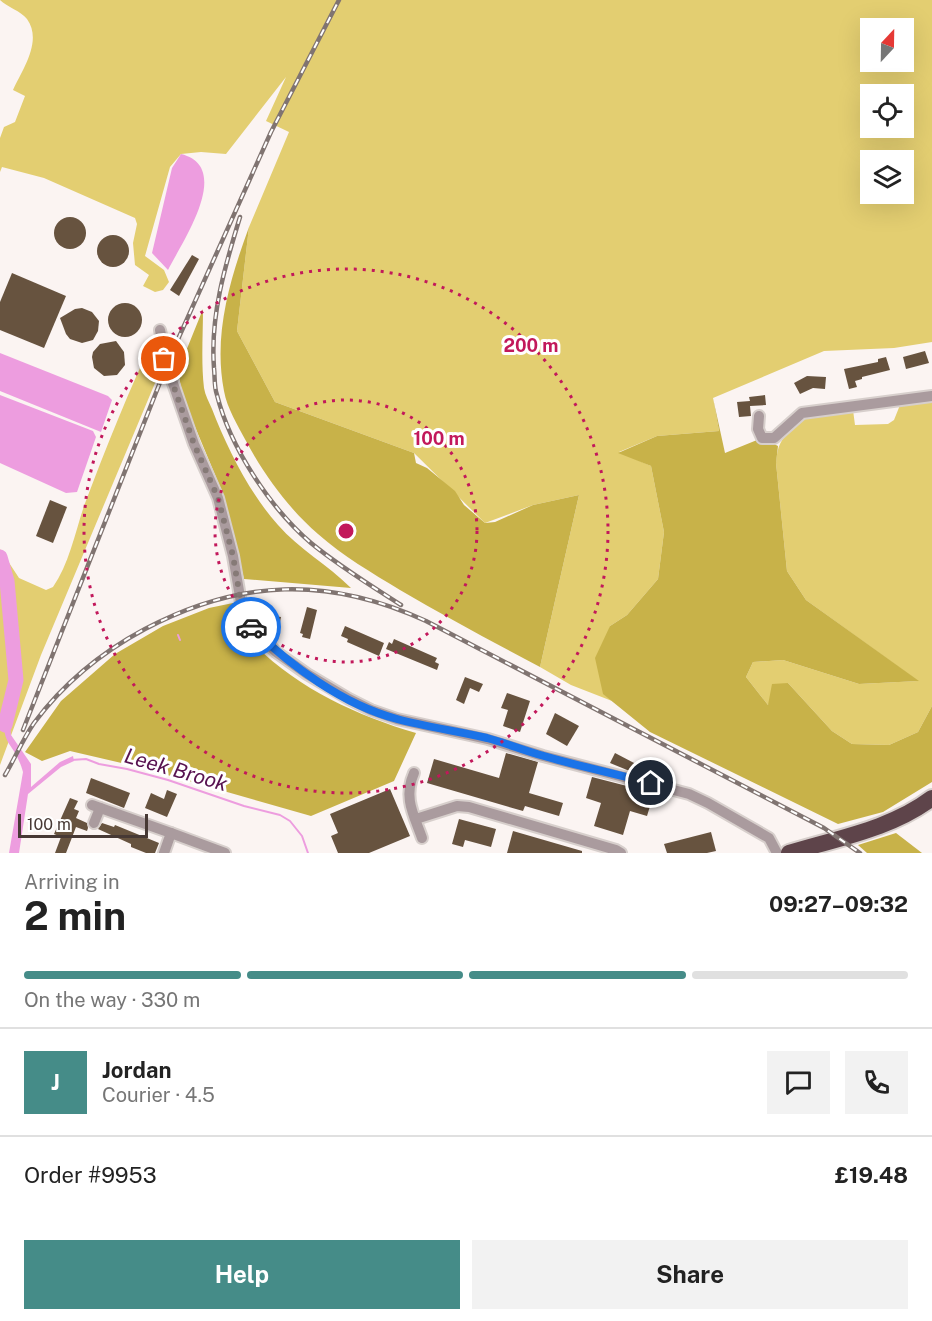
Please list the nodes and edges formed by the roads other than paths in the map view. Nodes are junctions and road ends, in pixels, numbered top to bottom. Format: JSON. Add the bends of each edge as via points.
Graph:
{"nodes":[{"id":1,"x":160,"y":330,"type":"dead end"},
{"id":2,"x":932,"y":396,"type":"edge"},
{"id":3,"x":759,"y":417,"type":"dead end"},
{"id":4,"x":414,"y":773,"type":"dead end"},
{"id":5,"x":932,"y":798,"type":"edge"},
{"id":6,"x":416,"y":819,"type":"junction"},
{"id":7,"x":94,"y":822,"type":"dead end"},
{"id":8,"x":171,"y":833,"type":"junction"},
{"id":9,"x":422,"y":838,"type":"dead end"},
{"id":10,"x":164,"y":853,"type":"edge"},
{"id":11,"x":225,"y":853,"type":"edge"},
{"id":12,"x":621,"y":853,"type":"edge"},
{"id":13,"x":777,"y":853,"type":"edge"},
{"id":14,"x":789,"y":853,"type":"edge"}],
"edges":[{"from":1,"to":13,"type":"street","via":[[167,366],[218,498],[244,620],[276,652],[349,699],[397,719],[488,739],[689,794],[769,838]]},
{"from":2,"to":3,"type":"street","via":[[801,413],[774,438],[762,438]]},
{"from":4,"to":6,"type":"street","via":[[408,791]]},
{"from":5,"to":14,"type":"highway","via":[[888,823]]},
{"from":6,"to":9,"type":"street"},
{"from":6,"to":12,"type":"street","via":[[457,806],[469,807]]},
{"from":7,"to":8,"type":"street","via":[[96,806]]},
{"from":8,"to":10,"type":"street"},
{"from":8,"to":11,"type":"street"}]}
